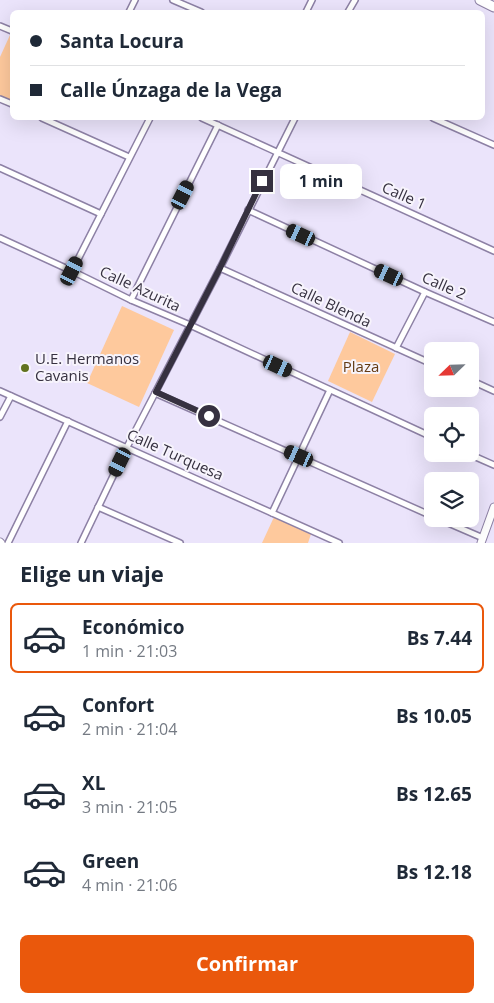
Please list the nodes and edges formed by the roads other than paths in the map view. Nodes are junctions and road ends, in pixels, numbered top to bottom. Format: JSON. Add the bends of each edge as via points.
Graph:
{"nodes":[{"id":1,"x":173,"y":0,"type":"edge"},
{"id":2,"x":480,"y":0,"type":"edge"},
{"id":3,"x":494,"y":7,"type":"edge"},
{"id":4,"x":196,"y":10,"type":"edge"},
{"id":5,"x":46,"y":120,"type":"edge"},
{"id":6,"x":149,"y":120,"type":"edge"},
{"id":7,"x":207,"y":120,"type":"edge"},
{"id":8,"x":294,"y":120,"type":"edge"},
{"id":9,"x":438,"y":120,"type":"edge"},
{"id":10,"x":218,"y":125,"type":"junction"},
{"id":11,"x":494,"y":145,"type":"edge"},
{"id":12,"x":277,"y":153,"type":"junction"},
{"id":13,"x":129,"y":157,"type":"junction"},
{"id":14,"x":0,"y":168,"type":"edge"},
{"id":15,"x":248,"y":210,"type":"junction"},
{"id":16,"x":101,"y":214,"type":"junction"},
{"id":17,"x":0,"y":238,"type":"edge"},
{"id":18,"x":494,"y":251,"type":"edge"},
{"id":19,"x":220,"y":268,"type":"junction"},
{"id":20,"x":72,"y":271,"type":"junction"},
{"id":21,"x":425,"y":292,"type":"junction"},
{"id":22,"x":131,"y":300,"type":"junction"},
{"id":23,"x":494,"y":322,"type":"edge"},
{"id":24,"x":190,"y":325,"type":"junction"},
{"id":25,"x":396,"y":348,"type":"junction"},
{"id":26,"x":424,"y":360,"type":"edge"},
{"id":27,"x":479,"y":384,"type":"edge"},
{"id":28,"x":330,"y":390,"type":"junction"},
{"id":29,"x":0,"y":391,"type":"edge"},
{"id":30,"x":494,"y":391,"type":"edge"},
{"id":31,"x":156,"y":392,"type":"junction"},
{"id":32,"x":11,"y":396,"type":"junction"},
{"id":33,"x":0,"y":417,"type":"edge"},
{"id":34,"x":68,"y":421,"type":"junction"},
{"id":35,"x":424,"y":433,"type":"edge"},
{"id":36,"x":127,"y":447,"type":"junction"},
{"id":37,"x":299,"y":456,"type":"junction"},
{"id":38,"x":479,"y":458,"type":"edge"},
{"id":39,"x":494,"y":465,"type":"edge"},
{"id":40,"x":98,"y":507,"type":"junction"},
{"id":41,"x":494,"y":507,"type":"edge"},
{"id":42,"x":424,"y":512,"type":"edge"},
{"id":43,"x":272,"y":513,"type":"junction"},
{"id":44,"x":455,"y":527,"type":"edge"},
{"id":45,"x":482,"y":541,"type":"edge"},
{"id":46,"x":8,"y":543,"type":"edge"},
{"id":47,"x":81,"y":543,"type":"edge"},
{"id":48,"x":180,"y":543,"type":"edge"},
{"id":49,"x":339,"y":543,"type":"edge"}],
"edges":[{"from":1,"to":4,"type":"street"},
{"from":2,"to":3,"type":"highway"},
{"from":5,"to":13,"type":"street"},
{"from":6,"to":13,"type":"street"},
{"from":7,"to":10,"type":"street","name":"Calle 1"},
{"from":8,"to":12,"type":"street"},
{"from":9,"to":11,"type":"street"},
{"from":10,"to":12,"type":"street","name":"Calle 1"},
{"from":10,"to":22,"type":"street"},
{"from":12,"to":15,"type":"street"},
{"from":12,"to":18,"type":"street","name":"Calle 1"},
{"from":13,"to":16,"type":"street"},
{"from":14,"to":16,"type":"street"},
{"from":15,"to":19,"type":"street"},
{"from":15,"to":21,"type":"street","name":"Calle 2"},
{"from":16,"to":20,"type":"street"},
{"from":17,"to":20,"type":"street","name":"Calle Azurita"},
{"from":19,"to":24,"type":"street"},
{"from":19,"to":25,"type":"street","name":"Calle Blenda"},
{"from":20,"to":22,"type":"street","name":"Calle Azurita"},
{"from":21,"to":23,"type":"street","name":"Calle 2"},
{"from":21,"to":25,"type":"street"},
{"from":22,"to":24,"type":"street","name":"Calle Azurita"},
{"from":24,"to":28,"type":"street","name":"Calle Azurita"},
{"from":24,"to":31,"type":"street"},
{"from":25,"to":26,"type":"street","name":"Calle Blenda"},
{"from":27,"to":30,"type":"street"},
{"from":28,"to":35,"type":"street","name":"Calle Azurita"},
{"from":28,"to":37,"type":"street"},
{"from":29,"to":32,"type":"street","name":"Calle Turquesa"},
{"from":31,"to":36,"type":"street"},
{"from":31,"to":37,"type":"street"},
{"from":32,"to":33,"type":"street"},
{"from":32,"to":34,"type":"street","name":"Calle Turquesa"},
{"from":34,"to":36,"type":"street","name":"Calle Turquesa"},
{"from":34,"to":46,"type":"street"},
{"from":36,"to":40,"type":"street"},
{"from":36,"to":43,"type":"street","name":"Calle Turquesa"},
{"from":37,"to":42,"type":"street"},
{"from":37,"to":43,"type":"street"},
{"from":38,"to":39,"type":"street"},
{"from":40,"to":47,"type":"street"},
{"from":40,"to":48,"type":"street"},
{"from":41,"to":45,"type":"main road"},
{"from":43,"to":49,"type":"street","name":"Calle Turquesa"},
{"from":44,"to":45,"type":"street"}]}
